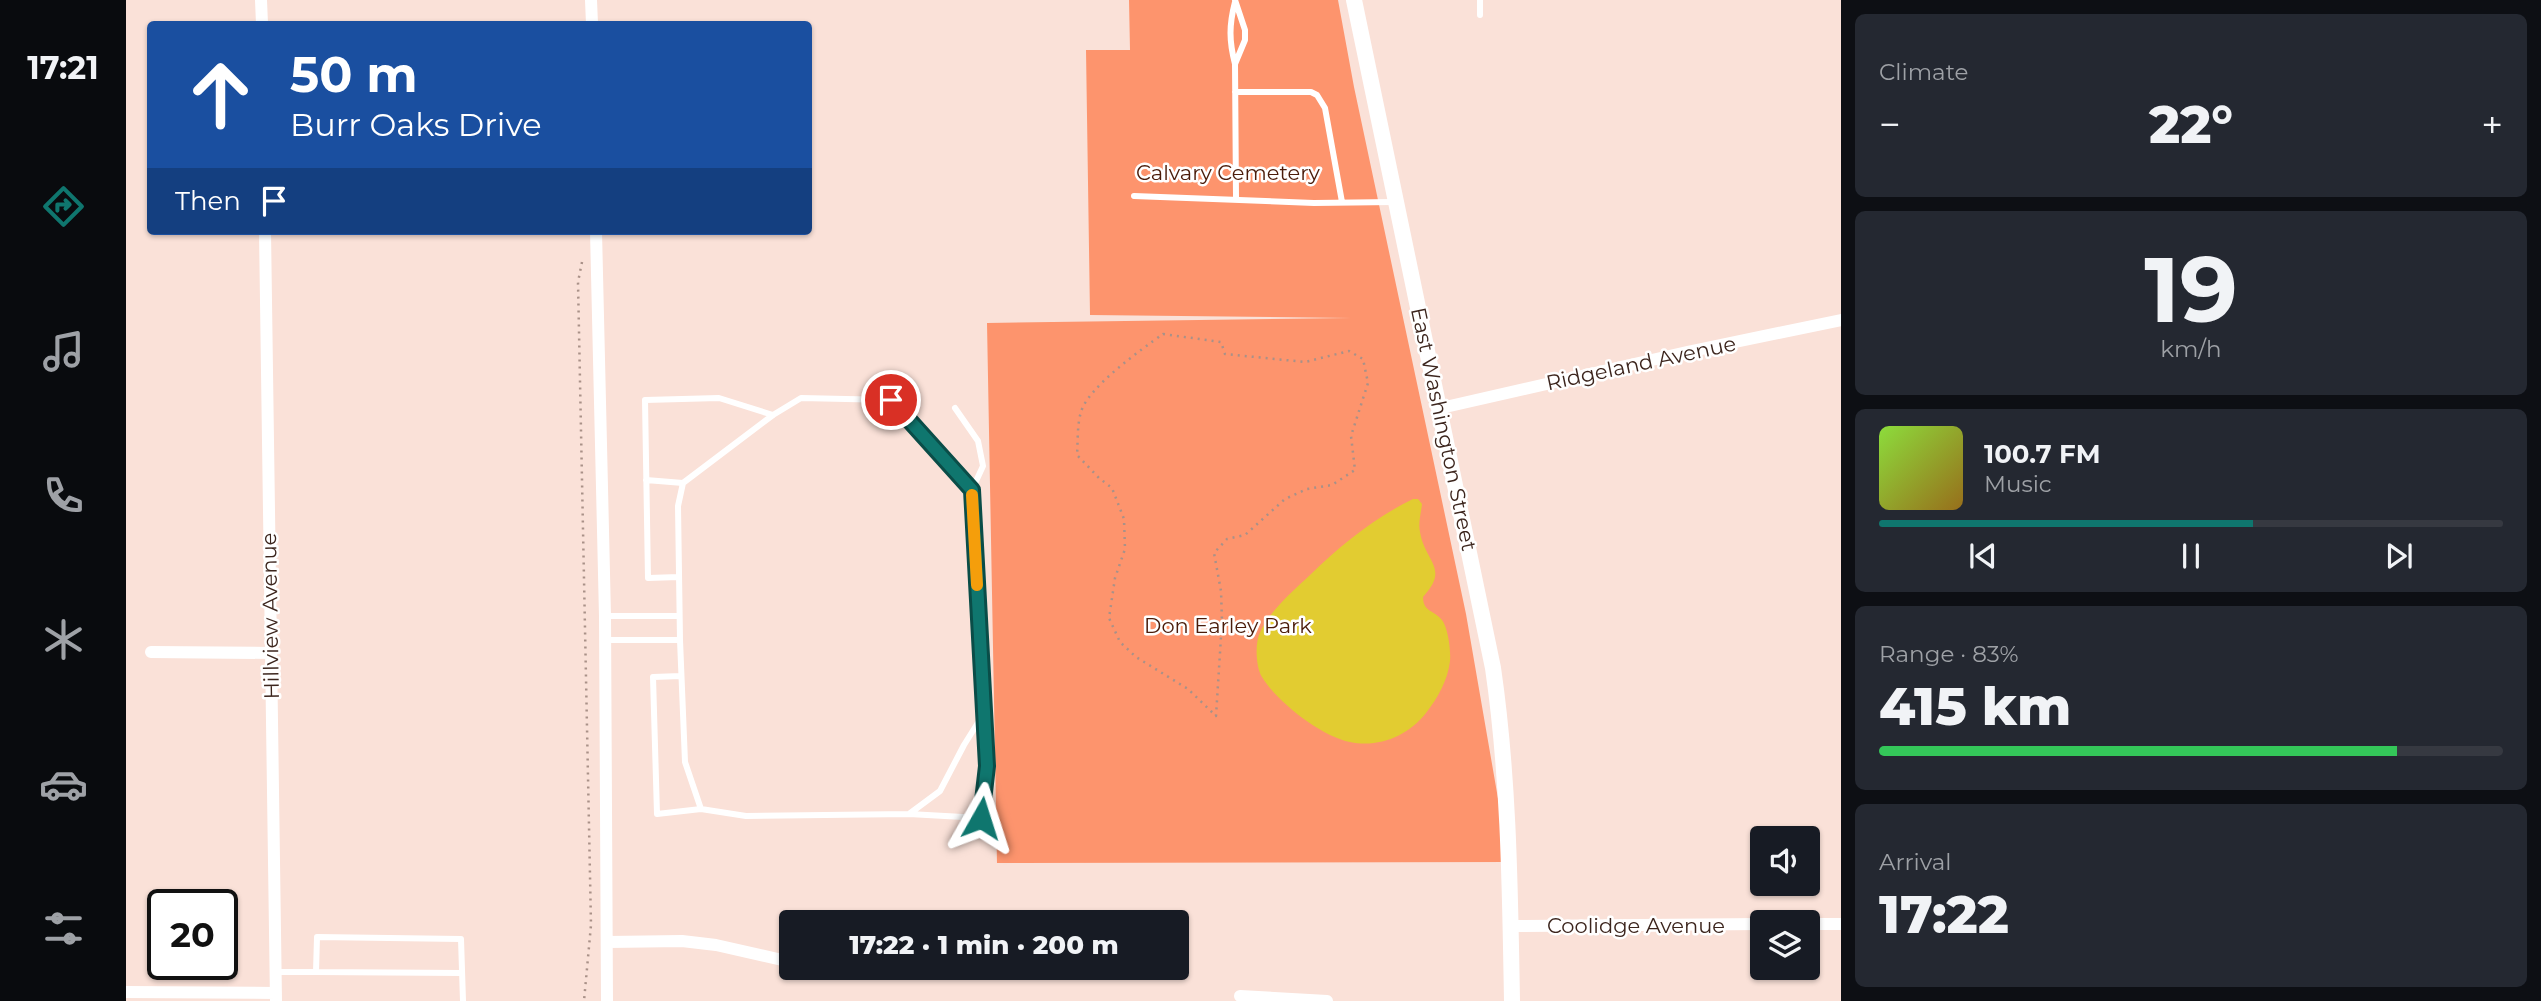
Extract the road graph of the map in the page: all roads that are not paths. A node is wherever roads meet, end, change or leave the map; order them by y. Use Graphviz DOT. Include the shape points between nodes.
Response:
graph roads {
  1 [pos="261,0"];
  2 [pos="591,0"];
  3 [pos="1235,0"];
  4 [pos="1354,0"];
  5 [pos="1480,0"];
  6 [pos="1480,15"];
  7 [pos="262,21"];
  8 [pos="592,21"];
  9 [pos="1235,64"];
  10 [pos="1235,92"];
  11 [pos="1134,196"];
  12 [pos="1236,198"];
  13 [pos="1342,202"];
  14 [pos="1395,202"];
  15 [pos="265,235"];
  16 [pos="596,235"];
  17 [pos="1841,320"];
  18 [pos="955,408"];
  19 [pos="1441,408"];
  20 [pos="773,415"];
  21 [pos="646,480"];
  22 [pos="683,483"];
  23 [pos="972,490"];
  24 [pos="679,577"];
  25 [pos="606,616"];
  26 [pos="680,616"];
  27 [pos="606,640"];
  28 [pos="680,640"];
  29 [pos="151,652"];
  30 [pos="271,653"];
  31 [pos="681,676"];
  32 [pos="984,713"];
  33 [pos="701,809"];
  34 [pos="909,814"];
  35 [pos="1750,924"];
  36 [pos="1820,924"];
  37 [pos="1841,924"];
  38 [pos="1511,926"];
  39 [pos="608,942"];
  40 [pos="779,959"];
  41 [pos="276,972"];
  42 [pos="316,972"];
  43 [pos="462,972"];
  44 [pos="126,992"];
  45 [pos="1240,996"];
  46 [pos="276,997"];
  47 [pos="463,1001"];
  48 [pos="607,1001"];
  49 [pos="1327,1001"];
  50 [pos="1512,1001"];
  1 -- 7 [label="street"];
  2 -- 8 [label="street"];
  3 -- 9 [label="lane" via="1229,37"];
  3 -- 9 [label="lane" via="1245,40"];
  4 -- 14 [label="main road, East Washington Street"];
  5 -- 6 [label="lane"];
  9 -- 10 [label="lane"];
  10 -- 12 [label="lane"];
  10 -- 13 [label="lane" via="1305,91 1317,95 1325,108"];
  11 -- 12 [label="lane"];
  12 -- 13 [label="lane"];
  13 -- 14 [label="lane"];
  14 -- 19 [label="main road, East Washington Street"];
  15 -- 30 [label="street, Hillview Avenue"];
  16 -- 25 [label="street"];
  17 -- 19 [label="street, Ridgeland Avenue"];
  18 -- 23 [label="lane" via="978,441 983,466"];
  19 -- 38 [label="main road, East Washington Street" via="1493,668 1506,777"];
  20 -- 21 [label="lane" via="719,398 645,400"];
  20 -- 22 [label="lane"];
  20 -- 23 [label="lane" via="801,398 891,400"];
  21 -- 22 [label="lane"];
  21 -- 24 [label="lane" via="648,578"];
  22 -- 24 [label="lane" via="678,506"];
  23 -- 32 [label="lane"];
  24 -- 26 [label="lane"];
  25 -- 26 [label="lane"];
  25 -- 27 [label="street"];
  26 -- 28 [label="lane"];
  27 -- 28 [label="lane"];
  27 -- 39 [label="street"];
  28 -- 31 [label="lane"];
  29 -- 30 [label="street"];
  30 -- 41 [label="street, Hillview Avenue"];
  31 -- 33 [label="lane" via="685,762"];
  31 -- 33 [label="lane" via="653,677 657,814"];
  32 -- 34 [label="lane" via="940,791"];
  32 -- 34 [label="lane" via="987,766 981,818"];
  33 -- 34 [label="lane" via="746,816"];
  35 -- 38 [label="street, Coolidge Avenue"];
  36 -- 37 [label="street"];
  38 -- 50 [label="main road, East Washington Street"];
  39 -- 40 [label="street" via="682,941"];
  39 -- 48 [label="street"];
  41 -- 42 [label="lane"];
  41 -- 46 [label="street, Hillview Avenue"];
  42 -- 43 [label="lane"];
  42 -- 43 [label="lane" via="317,937 330,937 461,939"];
  43 -- 47 [label="lane"];
  44 -- 46 [label="street"];
  45 -- 49 [label="street"];
}
